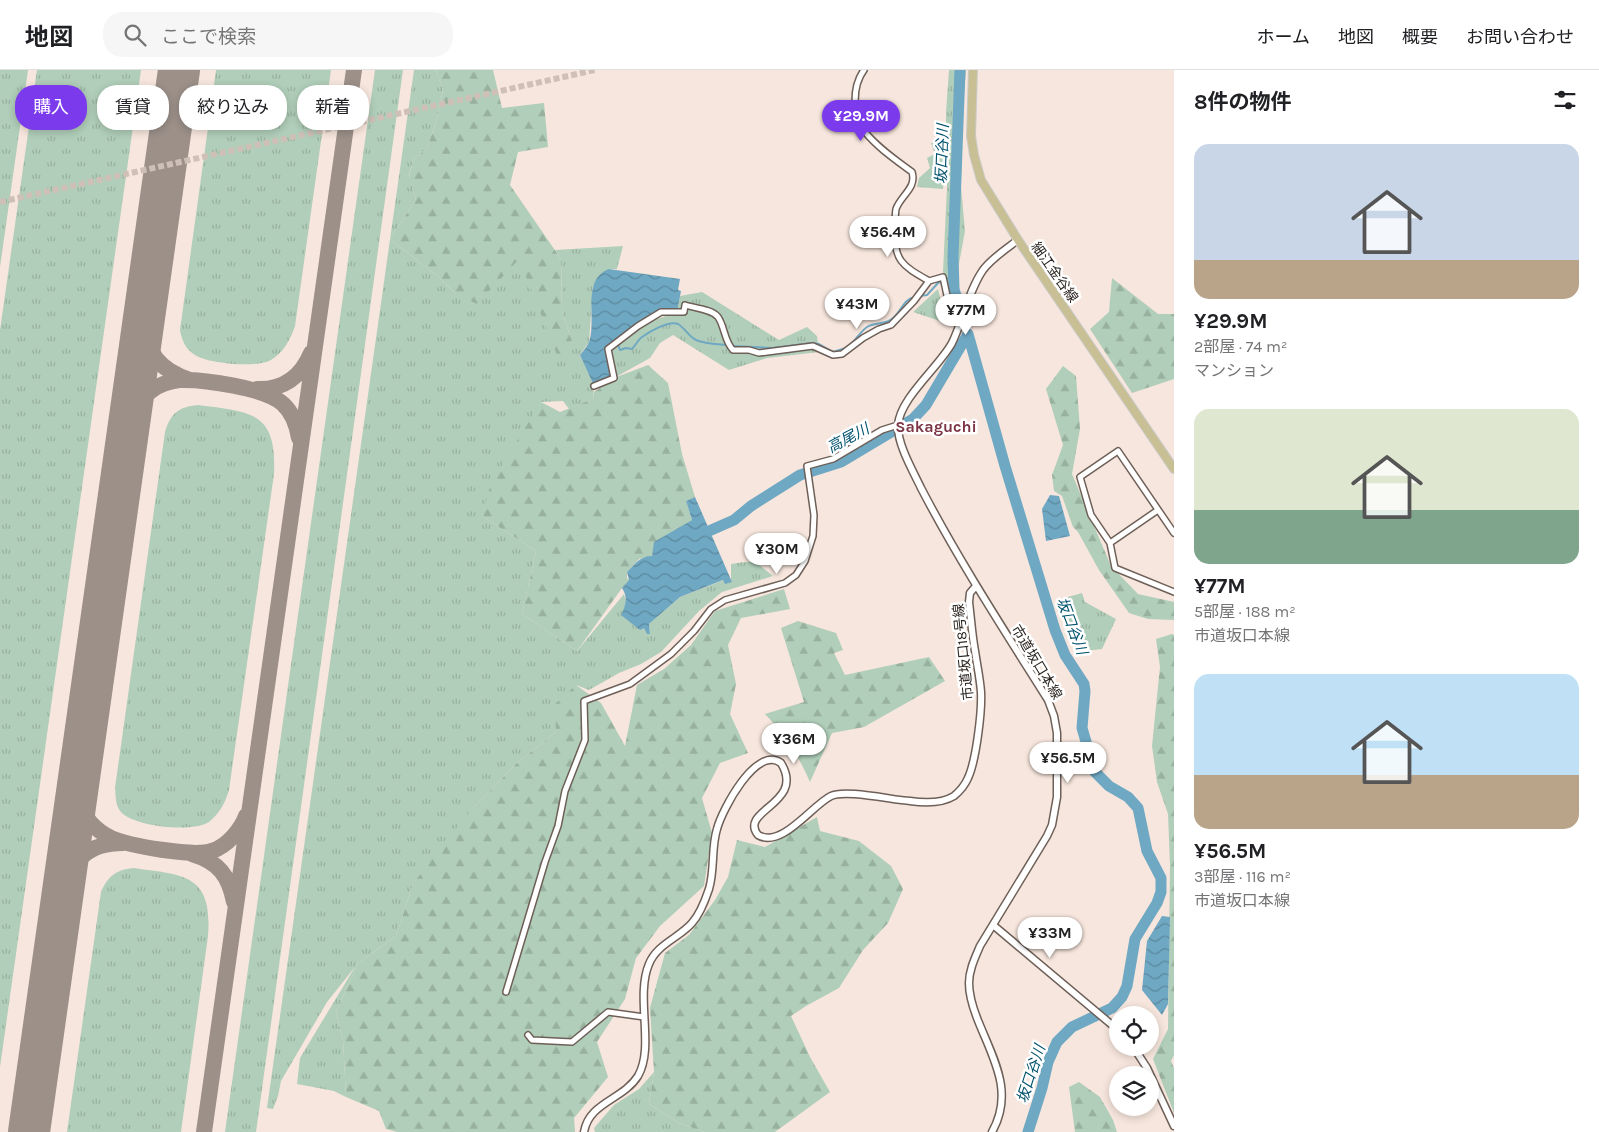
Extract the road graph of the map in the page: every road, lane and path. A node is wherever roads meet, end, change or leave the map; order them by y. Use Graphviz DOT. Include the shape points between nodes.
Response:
graph roads {
  1 [pos="864,70"];
  2 [pos="973,70"];
  3 [pos="1018,240"];
  4 [pos="929,282"];
  5 [pos="966,310"];
  6 [pos="594,386"];
  7 [pos="898,425"];
  8 [pos="1174,469"];
  9 [pos="1158,510"];
  10 [pos="1174,532"];
  11 [pos="1110,543"];
  12 [pos="976,586"];
  13 [pos="1174,592"];
  14 [pos="993,926"];
  15 [pos="506,992"];
  16 [pos="644,1016"];
  17 [pos="1109,1022"];
  18 [pos="528,1035"];
  19 [pos="1139,1056"];
  20 [pos="1174,1126"];
  21 [pos="584,1132"];
  22 [pos="992,1132"];
  1 -- 4 [label="street" via="856,86 854,101 864,131 912,172 914,178 896,209 895,250 904,266"];
  2 -- 3 [label="main road, 細江金谷線" via="971,136 974,156 981,180"];
  3 -- 5 [label="street" via="983,270"];
  3 -- 8 [label="main road, 細江金谷線"];
  4 -- 5 [label="street" via="943,277 949,304"];
  4 -- 6 [label="street" via="891,325 863,338 842,354 833,355 813,346 759,353 733,350 718,317 710,312 685,305 684,312 661,312 608,349 614,378"];
  5 -- 7 [label="street" via="952,343 905,404"];
  7 -- 12 [label="street, 市道坂口本線" via="910,466 940,526"];
  7 -- 15 [label="street" via="882,430 833,459 807,466 814,515 813,536 805,561 796,575 786,583 725,600 711,610 671,654 630,684 584,701 584,740 565,791 558,826"];
  9 -- 10 [label="street"];
  9 -- 11 [label="street"];
  9 -- 11 [label="street" via="1118,451 1080,477 1091,515"];
  11 -- 13 [label="street" via="1115,568"];
  12 -- 14 [label="street, 市道坂口本線" via="1048,700 1057,734 1057,797 1052,825"];
  12 -- 16 [label="street, 市道坂口18号線" via="970,593 969,602 981,702 973,764 963,787 953,797 932,802 833,795 799,823 766,838 755,832 754,822 779,799 786,782 784,767 777,760 759,763 744,778 720,821 709,888 698,915 687,928 661,947 649,964 644,986"];
  14 -- 17 [label="street"];
  14 -- 22 [label="street, 市道坂口本線" via="972,965 969,983 972,1007 1002,1087 1002,1105"];
  16 -- 18 [label="street" via="608,1012 572,1042 532,1040"];
  16 -- 21 [label="street, 市道坂口18号線" via="644,1060 637,1077 592,1113"];
  19 -- 20 [label="street"];
}
